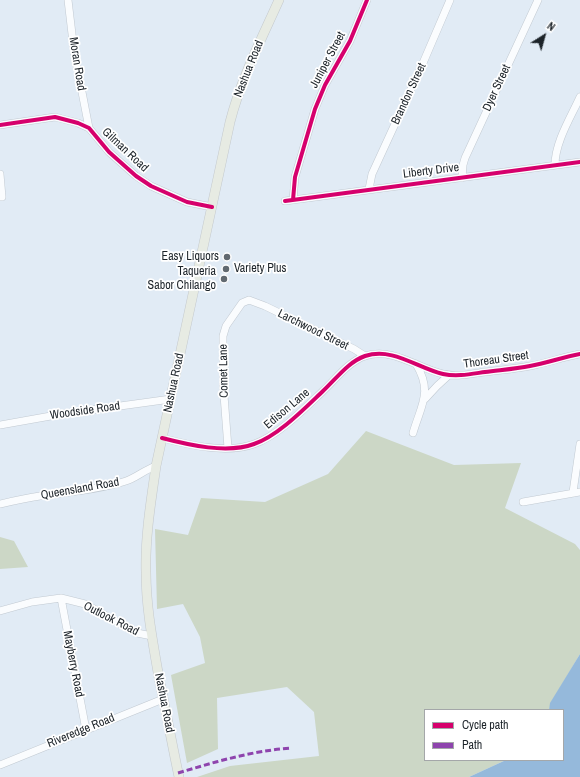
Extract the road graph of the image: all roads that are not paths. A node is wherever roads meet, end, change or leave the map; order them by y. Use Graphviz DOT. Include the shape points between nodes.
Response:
graph roads {
  1 [pos="68,0"];
  2 [pos="279,0"];
  3 [pos="367,0"];
  4 [pos="450,0"];
  5 [pos="538,0"];
  6 [pos="580,97"];
  7 [pos="0,125"];
  8 [pos="89,128"];
  9 [pos="580,162"];
  10 [pos="555,165"];
  11 [pos="0,174"];
  12 [pos="462,178"];
  13 [pos="369,189"];
  14 [pos="0,197"];
  15 [pos="293,200"];
  16 [pos="285,201"];
  17 [pos="212,207"];
  18 [pos="244,301"];
  19 [pos="580,354"];
  20 [pos="365,356"];
  21 [pos="416,364"];
  22 [pos="450,375"];
  23 [pos="171,399"];
  24 [pos="425,399"];
  25 [pos="0,425"];
  26 [pos="413,433"];
  27 [pos="162,438"];
  28 [pos="580,444"];
  29 [pos="228,448"];
  30 [pos="156,466"];
  31 [pos="576,492"];
  32 [pos="523,502"];
  33 [pos="0,504"];
  34 [pos="61,598"];
  35 [pos="0,611"];
  36 [pos="152,636"];
  37 [pos="163,699"];
  38 [pos="86,730"];
  39 [pos="0,764"];
  40 [pos="179,777"];
  1 -- 8 [label="street, Moran Road" via="74,51"];
  2 -- 17 [label="main road, Nashua Road" via="234,106"];
  3 -- 15 [label="street, Juniper Street" via="350,41 315,109 296,177"];
  4 -- 13 [label="street, Brandon Street" via="424,63 372,174"];
  5 -- 12 [label="street, Dyer Street" via="465,158"];
  6 -- 10 [label="street" via="558,145"];
  7 -- 8 [label="street, Gilman Road" via="55,117 68,119"];
  8 -- 17 [label="street, Gilman Road" via="109,152 141,180 186,202"];
  9 -- 10 [label="street, Liberty Drive"];
  10 -- 12 [label="street, Liberty Drive"];
  11 -- 14 [label="street"];
  12 -- 13 [label="street, Liberty Drive"];
  13 -- 15 [label="street, Liberty Drive"];
  15 -- 16 [label="street, Liberty Drive"];
  17 -- 23 [label="main road, Nashua Road"];
  18 -- 20 [label="street, Larchwood Street" via="249,300 265,306"];
  18 -- 29 [label="street, Comet Lane" via="226,326 224,334 223,382"];
  19 -- 22 [label="street, Thoreau Street" via="530,366"];
  20 -- 21 [label="street" via="389,354"];
  20 -- 29 [label="street, Edison Lane" via="346,368 314,400 273,434 253,445"];
  21 -- 22 [label="street, Thoreau Street"];
  21 -- 24 [label="street" via="423,378"];
  22 -- 24 [label="street"];
  23 -- 25 [label="street, Woodside Road"];
  23 -- 27 [label="main road, Nashua Road"];
  24 -- 26 [label="street"];
  27 -- 29 [label="street, Edison Lane" via="197,446"];
  27 -- 30 [label="main road, Nashua Road"];
  28 -- 31 [label="street"];
  30 -- 33 [label="street, Queensland Road" via="122,482"];
  30 -- 36 [label="main road, Nashua Road" via="146,558"];
  31 -- 32 [label="street"];
  34 -- 35 [label="street, Outlook Road" via="32,602"];
  34 -- 36 [label="street, Outlook Road" via="85,604 137,633"];
  34 -- 38 [label="street, Mayberry Road"];
  36 -- 37 [label="main road, Nashua Road"];
  37 -- 38 [label="street, Riveredge Road"];
  37 -- 40 [label="main road, Nashua Road"];
  38 -- 39 [label="street, Riveredge Road"];
}
